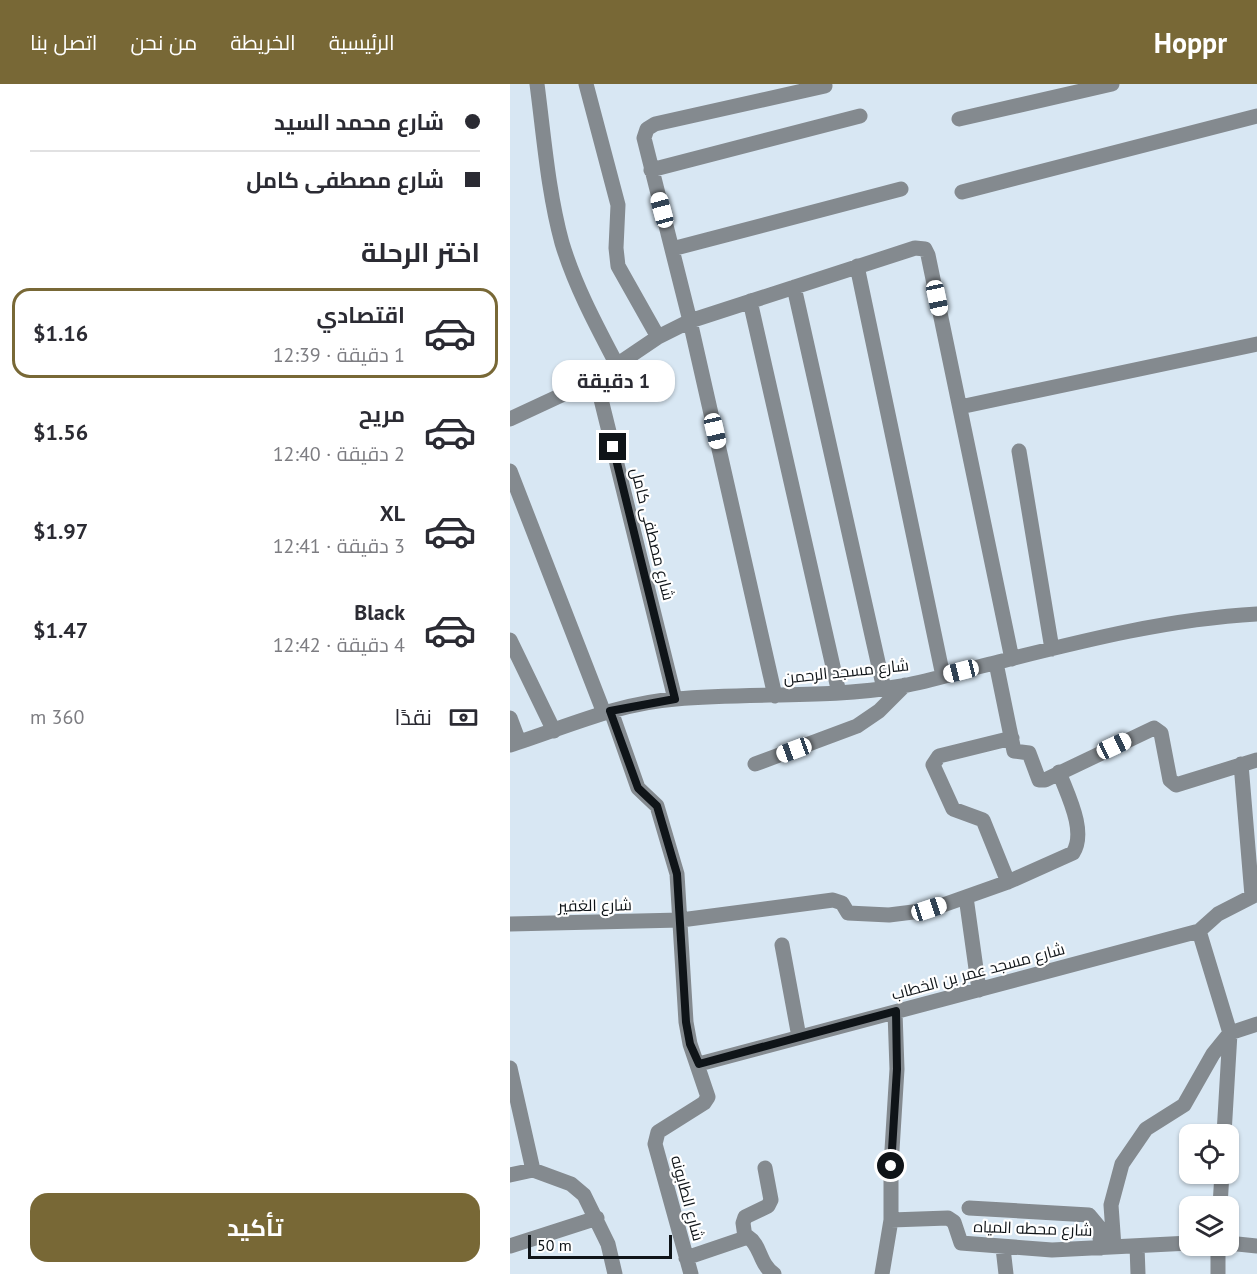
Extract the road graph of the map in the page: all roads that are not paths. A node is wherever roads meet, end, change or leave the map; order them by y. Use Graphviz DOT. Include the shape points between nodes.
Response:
graph roads {
  1 [pos="537,84"];
  2 [pos="586,84"];
  3 [pos="1112,84"];
  4 [pos="825,86"];
  5 [pos="1090,86"];
  6 [pos="860,116"];
  7 [pos="1257,116"];
  8 [pos="959,118"];
  9 [pos="651,170"];
  10 [pos="901,189"];
  11 [pos="962,192"];
  12 [pos="672,249"];
  13 [pos="857,266"];
  14 [pos="794,287"];
  15 [pos="750,301"];
  16 [pos="690,321"];
  17 [pos="658,337"];
  18 [pos="1257,344"];
  19 [pos="617,364"];
  20 [pos="596,379"];
  21 [pos="960,407"];
  22 [pos="510,419"];
  23 [pos="1018,451"];
  24 [pos="510,471"];
  25 [pos="1257,614"];
  26 [pos="510,640"];
  27 [pos="1052,649"];
  28 [pos="1012,659"];
  29 [pos="996,663"];
  30 [pos="943,676"];
  31 [pos="905,685"];
  32 [pos="884,689"];
  33 [pos="839,693"];
  34 [pos="775,696"];
  35 [pos="675,699"];
  36 [pos="607,712"];
  37 [pos="510,718"];
  38 [pos="554,731"];
  39 [pos="1012,738"];
  40 [pos="514,744"];
  41 [pos="1257,760"];
  42 [pos="755,764"];
  43 [pos="1242,764"];
  44 [pos="1059,772"];
  45 [pos="1008,882"];
  46 [pos="1254,895"];
  47 [pos="966,897"];
  48 [pos="681,920"];
  49 [pos="510,924"];
  50 [pos="1199,932"];
  51 [pos="782,945"];
  52 [pos="979,990"];
  53 [pos="896,1011"];
  54 [pos="1257,1024"];
  55 [pos="1230,1033"];
  56 [pos="799,1037"];
  57 [pos="699,1064"];
  58 [pos="510,1068"];
  59 [pos="1225,1124"];
  60 [pos="765,1168"];
  61 [pos="533,1170"];
  62 [pos="510,1175"];
  63 [pos="969,1208"];
  64 [pos="597,1218"];
  65 [pos="891,1221"];
  66 [pos="745,1236"];
  67 [pos="1179,1244"];
  68 [pos="1239,1244"];
  69 [pos="510,1246"];
  70 [pos="1137,1246"];
  71 [pos="1257,1246"];
  72 [pos="1108,1247"];
  73 [pos="1003,1248"];
  74 [pos="1218,1256"];
  75 [pos="686,1258"];
  76 [pos="615,1274"];
  77 [pos="691,1274"];
  78 [pos="774,1274"];
  79 [pos="882,1274"];
  80 [pos="1006,1274"];
  81 [pos="1138,1274"];
  82 [pos="1218,1274"];
  1 -- 19 [label="street" via="562,243 585,306"];
  2 -- 17 [label="street" via="618,206 618,266"];
  3 -- 5 [label="street"];
  4 -- 9 [label="street" via="650,126 644,138"];
  5 -- 8 [label="street"];
  6 -- 9 [label="street"];
  7 -- 11 [label="street"];
  9 -- 12 [label="street"];
  10 -- 12 [label="street"];
  12 -- 16 [label="street"];
  13 -- 14 [label="street"];
  13 -- 21 [label="street" via="915,248 927,252"];
  13 -- 30 [label="street"];
  14 -- 15 [label="street"];
  14 -- 32 [label="street"];
  15 -- 16 [label="street"];
  15 -- 33 [label="street"];
  16 -- 17 [label="street"];
  16 -- 34 [label="street"];
  17 -- 19 [label="street"];
  18 -- 21 [label="street"];
  19 -- 20 [label="street"];
  20 -- 22 [label="street"];
  20 -- 35 [label="street, شارع مصطفى كامل"];
  21 -- 28 [label="street"];
  23 -- 27 [label="street"];
  24 -- 36 [label="street"];
  25 -- 27 [label="street, شارع مسجد الرحمن" via="1134,629"];
  26 -- 38 [label="street"];
  27 -- 28 [label="street, شارع مسجد الرحمن"];
  28 -- 29 [label="street, شارع مسجد الرحمن"];
  29 -- 30 [label="street, شارع مسجد الرحمن"];
  29 -- 39 [label="street"];
  30 -- 31 [label="street, شارع مسجد الرحمن"];
  31 -- 32 [label="street, شارع مسجد الرحمن"];
  31 -- 42 [label="street" via="857,726"];
  32 -- 33 [label="street, شارع مسجد الرحمن"];
  33 -- 34 [label="street, شارع مسجد الرحمن"];
  34 -- 35 [label="street, شارع مسجد الرحمن"];
  35 -- 36 [label="street, شارع مسجد الرحمن"];
  36 -- 38 [label="street, شارع مسجد الرحمن"];
  36 -- 48 [label="street" via="638,788 657,806 677,874"];
  37 -- 40 [label="street"];
  38 -- 40 [label="street, شارع مسجد الرحمن"];
  39 -- 44 [label="street" via="1014,751 1029,753 1037,779"];
  39 -- 45 [label="street" via="939,756 932,768 953,809 983,820"];
  41 -- 43 [label="street"];
  43 -- 44 [label="street" via="1173,784 1161,733 1154,728"];
  43 -- 46 [label="street"];
  44 -- 45 [label="street, شارع الغفير" via="1076,820 1076,849 1068,857"];
  45 -- 47 [label="street, شارع الغفير"];
  46 -- 50 [label="street, شارع مسجد عمر بن الخطاب" via="1218,914"];
  47 -- 48 [label="street, شارع الغفير" via="929,909 889,915 848,913 840,901 833,900"];
  47 -- 52 [label="street"];
  48 -- 49 [label="street, شارع الغفير"];
  48 -- 57 [label="street" via="686,1022"];
  50 -- 52 [label="street, شارع مسجد عمر بن الخطاب"];
  50 -- 55 [label="street"];
  51 -- 56 [label="street"];
  52 -- 53 [label="street, شارع مسجد عمر بن الخطاب"];
  53 -- 56 [label="street, شارع مسجد عمر بن الخطاب"];
  53 -- 65 [label="street"];
  54 -- 55 [label="street"];
  55 -- 59 [label="street"];
  55 -- 72 [label="street" via="1213,1054 1184,1105 1146,1129 1122,1164 1111,1205"];
  56 -- 57 [label="street, شارع مسجد عمر بن الخطاب"];
  57 -- 75 [label="street, شارع الطابونه" via="708,1094 706,1102 658,1132 654,1144"];
  58 -- 61 [label="street"];
  60 -- 66 [label="street" via="771,1200 768,1206 745,1217"];
  61 -- 62 [label="street"];
  61 -- 64 [label="street" via="571,1184 584,1195"];
  63 -- 72 [label="street" via="1089,1215 1100,1227"];
  64 -- 69 [label="street"];
  64 -- 76 [label="street"];
  65 -- 73 [label="street, شارع محطه المياه" via="948,1218 954,1222 961,1243"];
  65 -- 79 [label="street"];
  66 -- 75 [label="street"];
  66 -- 78 [label="street" via="752,1238 764,1267"];
  67 -- 70 [label="street, شارع محطه المياه"];
  68 -- 71 [label="street"];
  70 -- 72 [label="street, شارع محطه المياه"];
  70 -- 81 [label="street"];
  72 -- 73 [label="street, شارع محطه المياه"];
  73 -- 80 [label="street"];
  74 -- 82 [label="street"];
  75 -- 77 [label="street, شارع الطابونه"];
}
